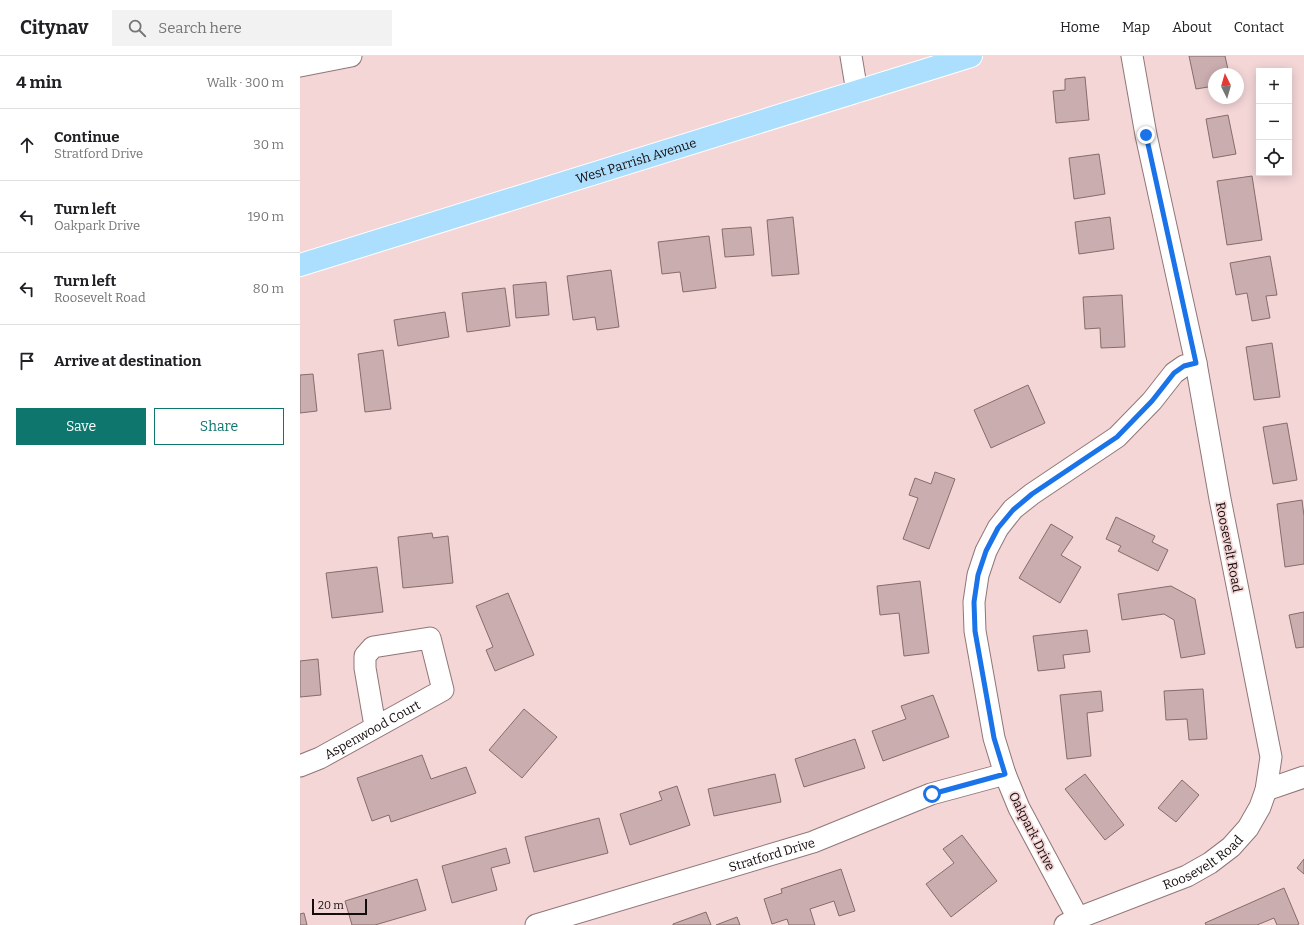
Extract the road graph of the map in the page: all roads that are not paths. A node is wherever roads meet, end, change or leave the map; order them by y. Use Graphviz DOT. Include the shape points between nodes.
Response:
graph roads {
  1 [pos="351,56"];
  2 [pos="851,56"];
  3 [pos="972,56"];
  4 [pos="1132,56"];
  5 [pos="300,66"];
  6 [pos="857,92"];
  7 [pos="300,265"];
  8 [pos="1196,363"];
  9 [pos="375,726"];
  10 [pos="300,766"];
  11 [pos="1005,774"];
  12 [pos="1304,777"];
  13 [pos="1266,790"];
  14 [pos="1071,922"];
  15 [pos="536,925"];
  1 -- 5 [label="street"];
  2 -- 6 [label="street"];
  3 -- 6 [label="main road, West Parrish Avenue"];
  4 -- 8 [label="street, Roosevelt Road" via="1146,135"];
  6 -- 7 [label="main road, West Parrish Avenue"];
  8 -- 11 [label="street, Oakpark Drive" via="1184,366 1174,373 1152,401 1117,437 1032,494 1013,510 998,528 986,551 978,575 974,602 975,631 994,738"];
  8 -- 13 [label="street, Roosevelt Road" via="1271,758"];
  9 -- 9 [label="street, Aspenwood Court" via="443,690 430,638 373,647 365,656"];
  9 -- 10 [label="street, Aspenwood Court" via="320,758"];
  11 -- 14 [label="street, Oakpark Drive"];
  11 -- 15 [label="street, Stratford Drive" via="932,794 813,842"];
  12 -- 13 [label="street"];
  13 -- 14 [label="street, Roosevelt Road" via="1248,828 1231,847 1210,863 1186,876"];
}
